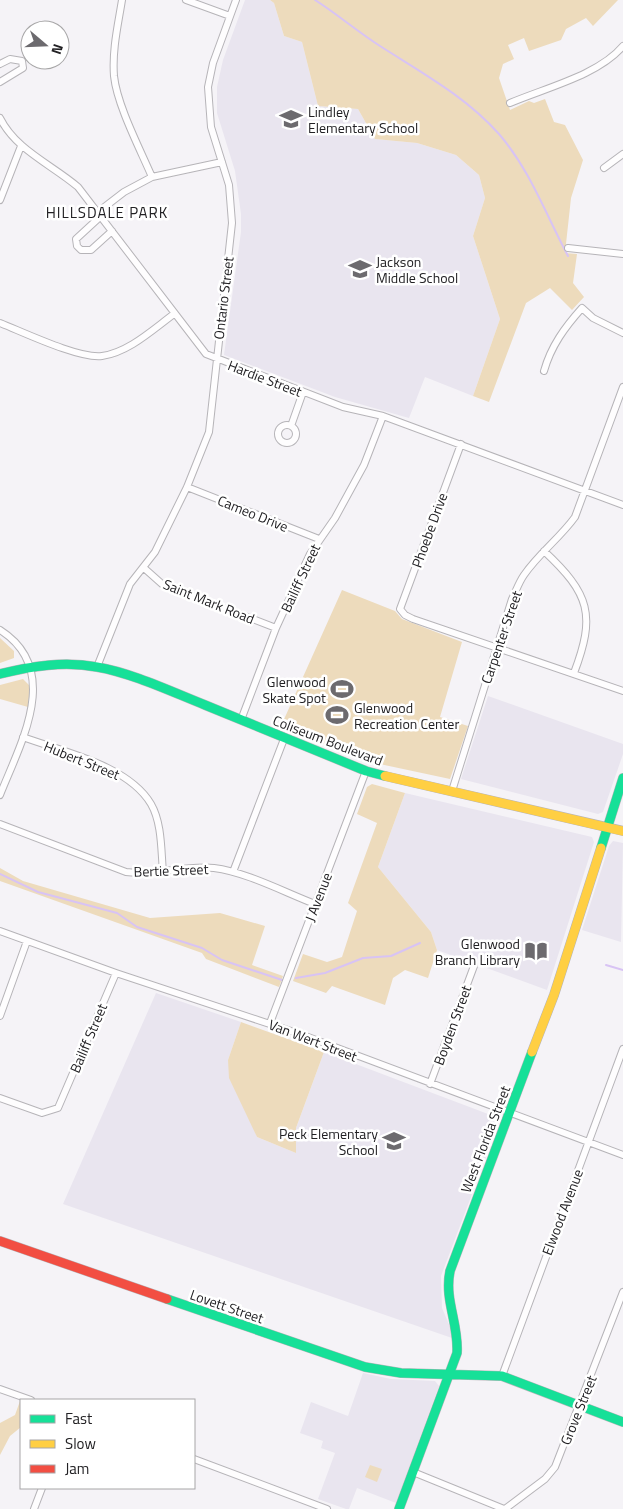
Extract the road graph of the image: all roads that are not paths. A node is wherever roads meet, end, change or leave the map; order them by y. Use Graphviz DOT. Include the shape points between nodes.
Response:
graph roads {
  1 [pos="122,0"];
  2 [pos="186,0"];
  3 [pos="236,0"];
  4 [pos="230,16"];
  5 [pos="623,46"];
  6 [pos="0,64"];
  7 [pos="0,82"];
  8 [pos="510,103"];
  9 [pos="0,118"];
  10 [pos="21,146"];
  11 [pos="623,154"];
  12 [pos="222,162"];
  13 [pos="604,168"];
  14 [pos="152,177"];
  15 [pos="0,200"];
  16 [pos="100,214"];
  17 [pos="112,231"];
  18 [pos="568,248"];
  19 [pos="623,254"];
  20 [pos="174,314"];
  21 [pos="0,324"];
  22 [pos="623,333"];
  23 [pos="216,360"];
  24 [pos="544,371"];
  25 [pos="623,387"];
  26 [pos="304,392"];
  27 [pos="383,416"];
  28 [pos="291,426"];
  29 [pos="461,444"];
  30 [pos="187,487"];
  31 [pos="585,490"];
  32 [pos="623,505"];
  33 [pos="319,539"];
  34 [pos="544,551"];
  35 [pos="144,568"];
  36 [pos="276,628"];
  37 [pos="0,630"];
  38 [pos="497,647"];
  39 [pos="29,667"];
  40 [pos="97,667"];
  41 [pos="574,673"];
  42 [pos="0,674"];
  43 [pos="623,692"];
  44 [pos="240,720"];
  45 [pos="23,737"];
  46 [pos="284,739"];
  47 [pos="366,771"];
  48 [pos="623,778"];
  49 [pos="452,791"];
  50 [pos="0,796"];
  51 [pos="0,824"];
  52 [pos="607,828"];
  53 [pos="623,831"];
  54 [pos="163,872"];
  55 [pos="233,872"];
  56 [pos="315,904"];
  57 [pos="0,931"];
  58 [pos="27,941"];
  59 [pos="474,966"];
  60 [pos="116,973"];
  61 [pos="0,1016"];
  62 [pos="270,1023"];
  63 [pos="623,1049"];
  64 [pos="430,1084"];
  65 [pos="0,1098"];
  66 [pos="509,1114"];
  67 [pos="588,1142"];
  68 [pos="623,1156"];
  69 [pos="0,1241"];
  70 [pos="623,1292"];
  71 [pos="450,1374"];
  72 [pos="502,1376"];
  73 [pos="0,1389"];
  74 [pos="28,1399"];
  75 [pos="580,1405"];
  76 [pos="623,1422"];
  77 [pos="195,1459"];
  78 [pos="413,1472"];
  79 [pos="42,1489"];
  80 [pos="34,1509"];
  81 [pos="327,1509"];
  82 [pos="399,1509"];
  83 [pos="504,1509"];
  1 -- 14 [label="street" via="114,46 114,78"];
  2 -- 4 [label="street"];
  3 -- 4 [label="street, Ontario Street"];
  4 -- 12 [label="street, Ontario Street" via="212,63 208,86 211,128"];
  5 -- 8 [label="street" via="596,68"];
  6 -- 7 [label="street" via="15,59 22,61 23,68"];
  9 -- 10 [label="street, Hardie Street"];
  10 -- 15 [label="street"];
  10 -- 16 [label="street, Hardie Street" via="61,172"];
  11 -- 13 [label="street"];
  12 -- 14 [label="street"];
  12 -- 23 [label="street, Ontario Street" via="230,190 232,223"];
  14 -- 16 [label="street" via="124,192"];
  16 -- 17 [label="street, Hardie Street"];
  16 -- 17 [label="street" via="76,239 77,246 81,250 91,250"];
  17 -- 20 [label="street, Hardie Street"];
  18 -- 19 [label="street"];
  20 -- 21 [label="street" via="134,343 101,356 84,355"];
  20 -- 23 [label="street, Hardie Street" via="206,354"];
  22 -- 24 [label="street" via="593,318 582,308 556,340"];
  23 -- 26 [label="street, Hardie Street"];
  23 -- 30 [label="street, Ontario Street" via="209,432"];
  25 -- 31 [label="street, Carpenter Street"];
  26 -- 27 [label="street, Hardie Street" via="343,407"];
  26 -- 28 [label="street"];
  27 -- 29 [label="street, Hardie Street"];
  27 -- 33 [label="street, Bailiff Street" via="364,465 335,518"];
  29 -- 31 [label="street, Hardie Street"];
  29 -- 38 [label="street, Phoebe Drive" via="400,609 405,616"];
  30 -- 33 [label="street, Cameo Drive"];
  30 -- 35 [label="street, Ontario Street"];
  31 -- 32 [label="street, Hardie Street"];
  31 -- 34 [label="street, Carpenter Street" via="575,517 564,534"];
  33 -- 36 [label="street, Bailiff Street"];
  34 -- 38 [label="street, Carpenter Street" via="524,575 512,599"];
  34 -- 41 [label="street" via="565,571 579,592 586,613 585,643"];
  35 -- 36 [label="street, Saint Mark Road" via="162,584"];
  35 -- 40 [label="street, Ontario Street" via="130,584"];
  36 -- 44 [label="street, Bailiff Street"];
  37 -- 39 [label="street" via="17,644"];
  38 -- 41 [label="street"];
  38 -- 49 [label="street, Carpenter Street"];
  39 -- 40 [label="main road, Coliseum Boulevard" via="60,664"];
  39 -- 42 [label="main road, Coliseum Boulevard"];
  39 -- 45 [label="street" via="34,701"];
  40 -- 44 [label="main road, Coliseum Boulevard" via="180,695"];
  41 -- 43 [label="street"];
  44 -- 46 [label="main road, Coliseum Boulevard"];
  45 -- 50 [label="street"];
  45 -- 54 [label="street, Hubert Street" via="108,768 126,778 150,803 156,818"];
  46 -- 47 [label="main road, Coliseum Boulevard"];
  46 -- 55 [label="street"];
  47 -- 49 [label="main road, Coliseum Boulevard"];
  47 -- 56 [label="street, J Avenue"];
  48 -- 52 [label="main road, West Florida Street"];
  49 -- 52 [label="main road, Coliseum Boulevard"];
  51 -- 54 [label="street, Bertie Street" via="126,872"];
  52 -- 53 [label="main road, Coliseum Boulevard"];
  52 -- 66 [label="main road, West Florida Street" via="554,995"];
  54 -- 55 [label="street, Bertie Street" via="213,868"];
  55 -- 56 [label="street, Bertie Street"];
  56 -- 62 [label="street, J Avenue"];
  57 -- 58 [label="street, Van Wert Street"];
  58 -- 60 [label="street, Van Wert Street"];
  58 -- 61 [label="street"];
  59 -- 64 [label="street, Boyden Street"];
  60 -- 62 [label="street, Van Wert Street"];
  60 -- 65 [label="street, Bailiff Street" via="61,1104 42,1113"];
  62 -- 64 [label="street, Van Wert Street"];
  63 -- 67 [label="street, Elwood Avenue"];
  64 -- 66 [label="street, Van Wert Street"];
  66 -- 67 [label="street, Van Wert Street"];
  66 -- 71 [label="main road, West Florida Street" via="446,1284 448,1304 459,1334"];
  67 -- 68 [label="street, Van Wert Street"];
  67 -- 72 [label="street, Elwood Avenue"];
  69 -- 71 [label="main road, Lovett Street" via="365,1367 396,1373"];
  70 -- 75 [label="street, Grove Street"];
  71 -- 72 [label="main road, Lovett Street"];
  71 -- 78 [label="main road, West Florida Street"];
  72 -- 75 [label="main road, Lovett Street"];
  73 -- 74 [label="street"];
  75 -- 76 [label="main road, Lovett Street"];
  75 -- 83 [label="street, Grove Street" via="555,1467"];
  77 -- 81 [label="street"];
  78 -- 82 [label="main road, West Florida Street"];
  78 -- 83 [label="street"];
  79 -- 80 [label="street"];
}
